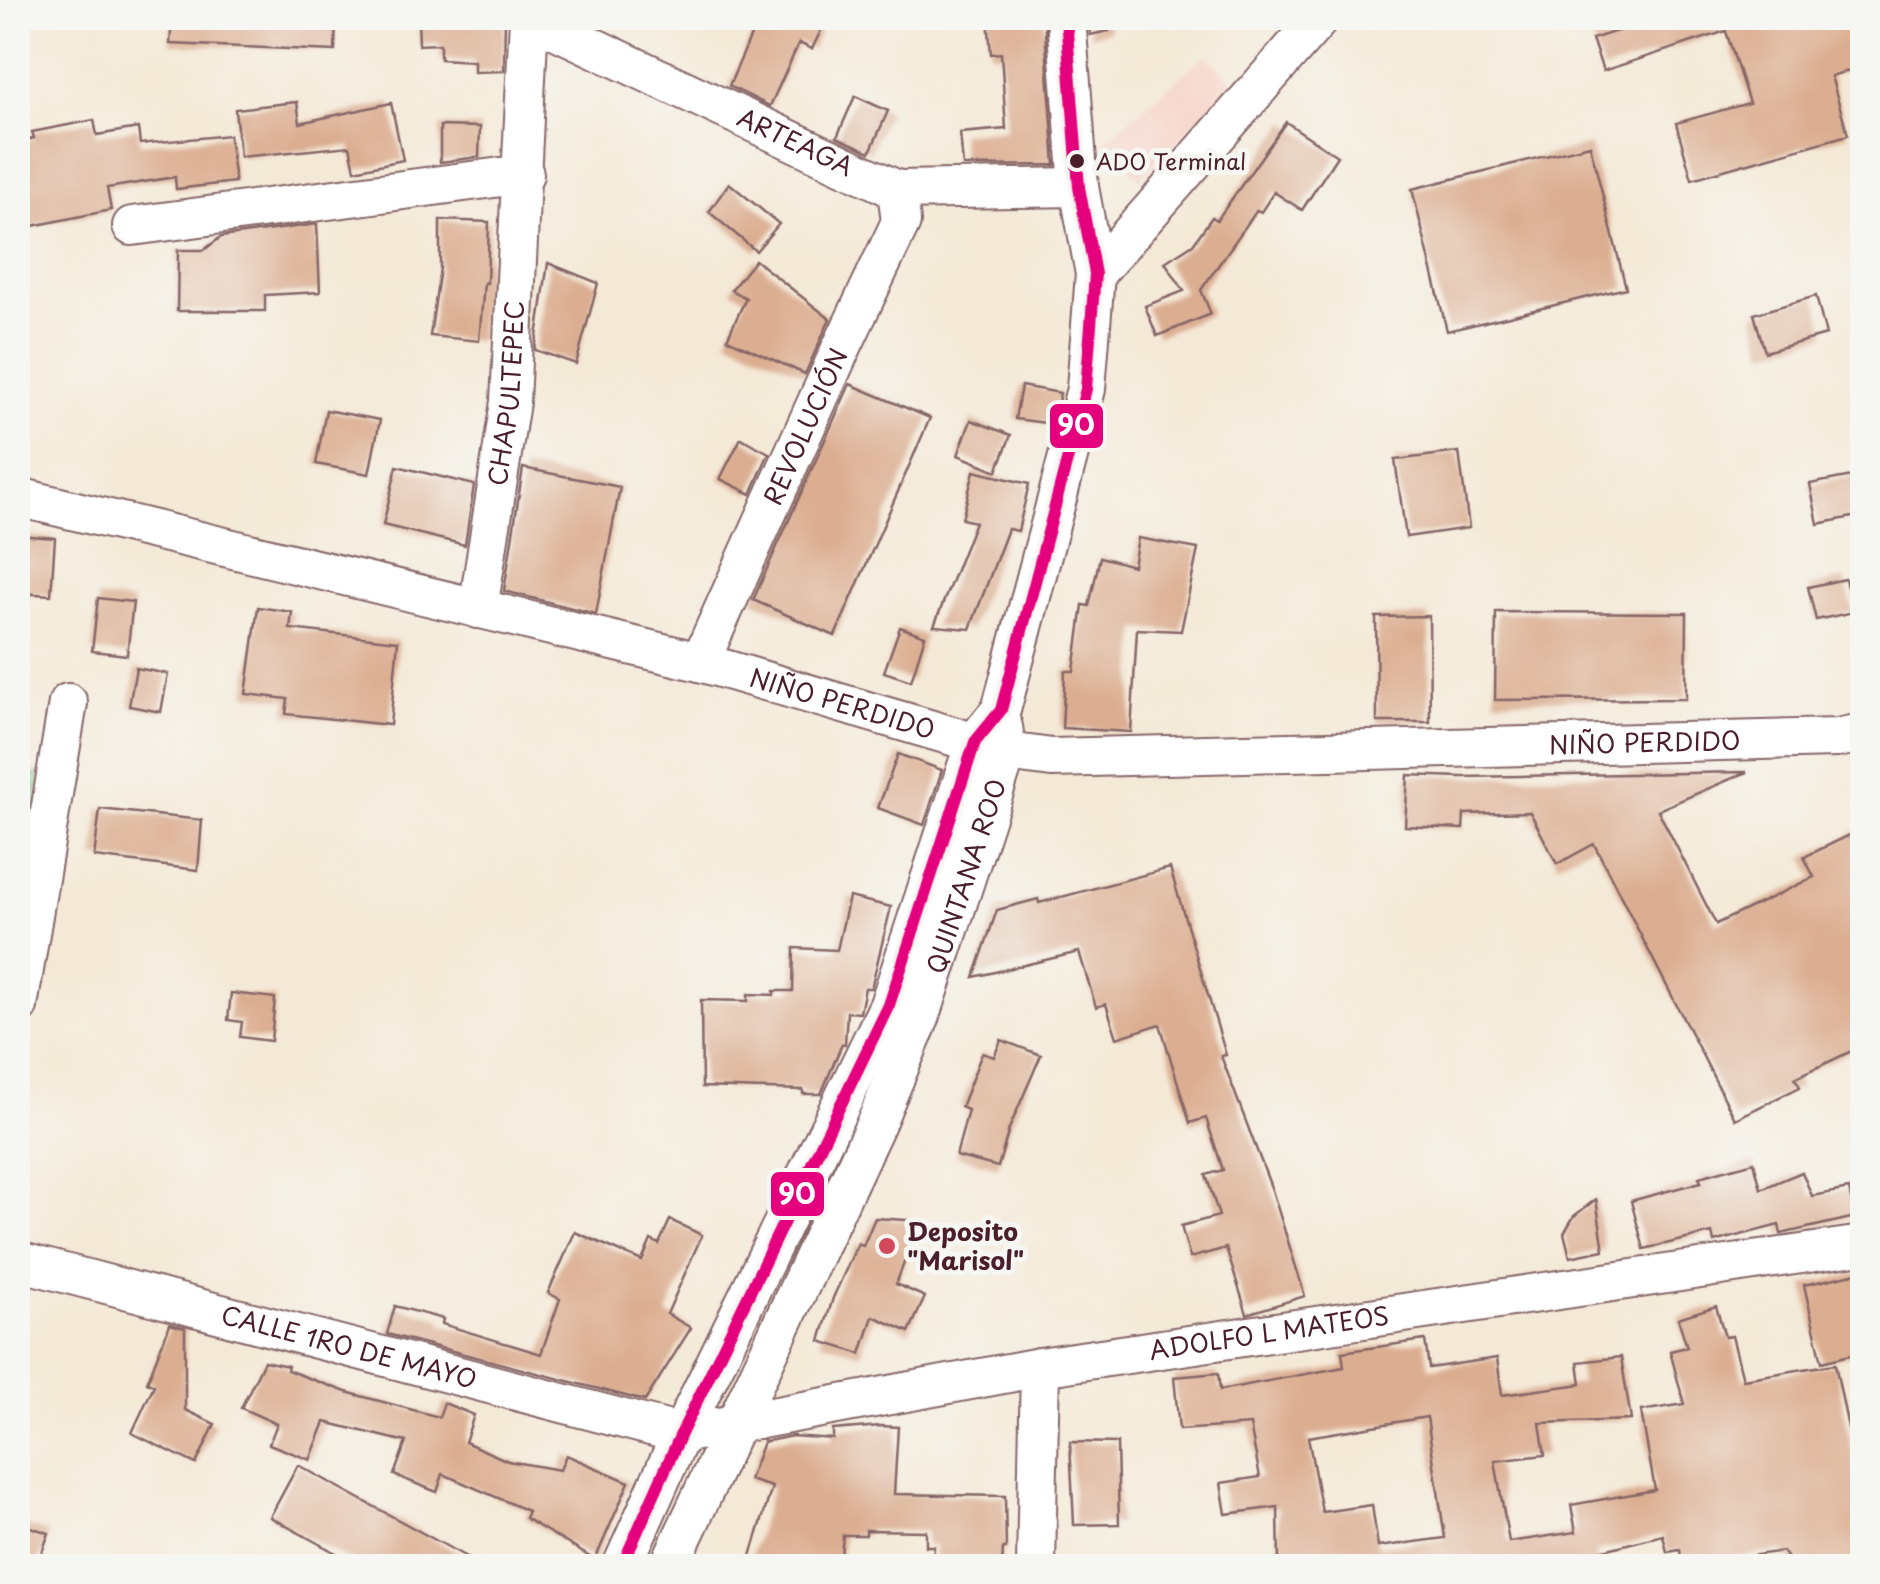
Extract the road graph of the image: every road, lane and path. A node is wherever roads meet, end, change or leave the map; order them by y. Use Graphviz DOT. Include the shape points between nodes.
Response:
graph roads {
  1 [pos="530,18"];
  2 [pos="1066,18"];
  3 [pos="1320,18"];
  4 [pos="524,174"];
  5 [pos="1079,187"];
  6 [pos="896,190"];
  7 [pos="132,226"];
  8 [pos="1095,274"];
  9 [pos="18,498"];
  10 [pos="478,609"];
  11 [pos="700,662"];
  12 [pos="68,704"];
  13 [pos="1862,733"];
  14 [pos="991,747"];
  15 [pos="940,904"];
  16 [pos="18,1006"];
  17 [pos="1862,1245"];
  18 [pos="18,1260"];
  19 [pos="1040,1368"];
  20 [pos="734,1426"];
  21 [pos="681,1434"];
  22 [pos="622,1566"];
  23 [pos="669,1566"];
  24 [pos="1036,1566"];
  1 -- 4 [label="street, CHAPULTEPEC"];
  1 -- 6 [label="street, ARTEAGA"];
  2 -- 5 [label="street"];
  3 -- 8 [label="street"];
  4 -- 7 [label="street"];
  4 -- 10 [label="street, CHAPULTEPEC" via="510,402"];
  5 -- 6 [label="street, ARTEAGA"];
  5 -- 8 [label="street"];
  6 -- 11 [label="street, REVOLUCIÓN" via="901,222"];
  8 -- 14 [label="street, QUINTANA ROO" via="1086,389"];
  9 -- 10 [label="street, NIÑO PERDIDO"];
  10 -- 11 [label="street, NIÑO PERDIDO"];
  11 -- 14 [label="street, NIÑO PERDIDO"];
  12 -- 16 [label="street"];
  13 -- 14 [label="street, NIÑO PERDIDO" via="1052,758"];
  14 -- 15 [label="street, QUINTANA ROO"];
  15 -- 20 [label="street, QUINTANA ROO" via="920,1018"];
  15 -- 21 [label="street, QUINTANA ROO"];
  17 -- 19 [label="street, ADOLFO L MATEOS"];
  18 -- 21 [label="street, CALLE 1RO DE MAYO"];
  19 -- 20 [label="street, ADOLFO L MATEOS"];
  19 -- 24 [label="street"];
  20 -- 21 [label="street, ADOLFO L MATEOS"];
  20 -- 23 [label="street, QUINTANA ROO"];
  21 -- 22 [label="street, QUINTANA ROO"];
}
